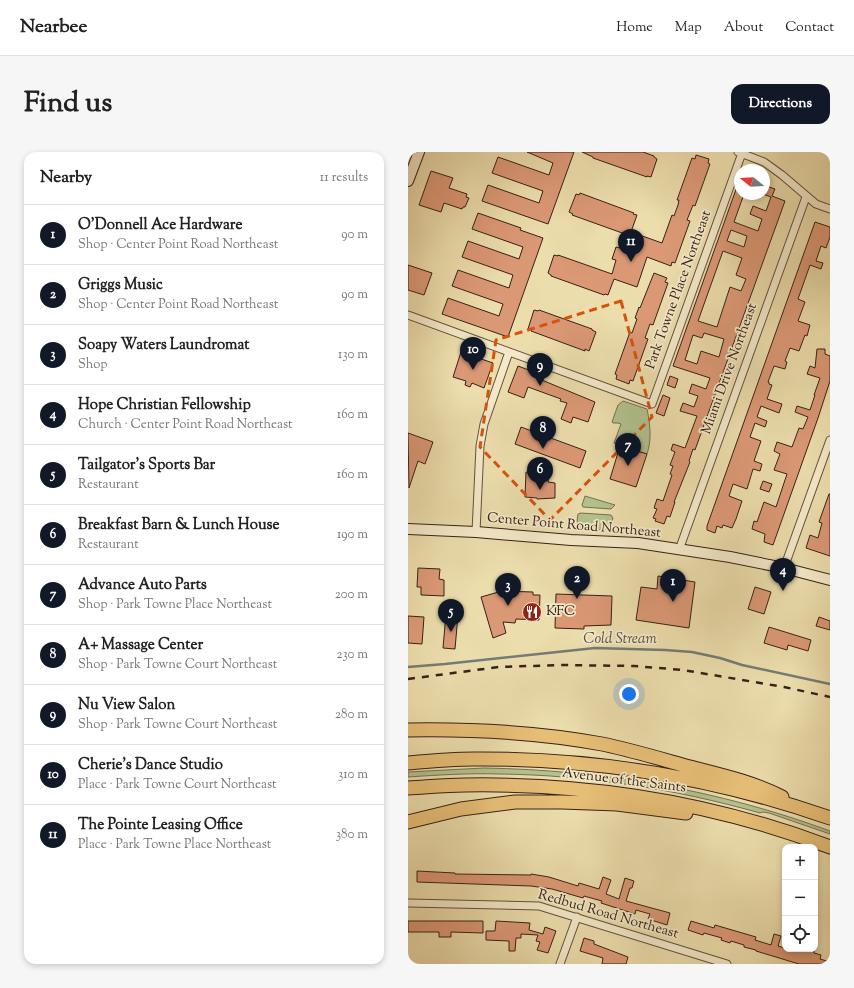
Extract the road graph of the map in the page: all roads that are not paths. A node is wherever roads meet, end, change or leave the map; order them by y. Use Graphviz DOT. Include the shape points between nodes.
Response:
graph roads {
  1 [pos="418,152"];
  2 [pos="740,152"];
  3 [pos="408,181"];
  4 [pos="806,197"];
  5 [pos="830,209"];
  6 [pos="408,315"];
  7 [pos="509,352"];
  8 [pos="830,440"];
  9 [pos="408,529"];
  10 [pos="476,532"];
  11 [pos="679,550"];
  12 [pos="784,568"];
  13 [pos="830,580"];
  14 [pos="408,730"];
  15 [pos="408,763"];
  16 [pos="408,788"];
  17 [pos="810,812"];
  18 [pos="726,814"];
  19 [pos="830,818"];
  20 [pos="408,822"];
  21 [pos="830,847"];
  22 [pos="408,903"];
  23 [pos="577,917"];
  24 [pos="705,961"];
  25 [pos="560,964"];
  26 [pos="727,964"];
  1 -- 3 [label="main road"];
  2 -- 4 [label="street" via="764,162"];
  2 -- 7 [label="street, Park Towne Place Northeast" via="652,404"];
  4 -- 5 [label="street"];
  4 -- 11 [label="street, Miami Drive Northeast"];
  6 -- 7 [label="street"];
  7 -- 10 [label="street" via="484,424 480,446"];
  8 -- 12 [label="street"];
  9 -- 10 [label="main road, Center Point Road Northeast"];
  10 -- 11 [label="main road, Center Point Road Northeast" via="638,543"];
  11 -- 12 [label="main road, Center Point Road Northeast"];
  12 -- 13 [label="main road, Center Point Road Northeast"];
  14 -- 17 [label="highway" via="484,731 550,736 608,745 766,789"];
  15 -- 17 [label="highway, Avenue of the Saints" via="472,759 576,762 685,778"];
  16 -- 18 [label="highway, Avenue of the Saints" via="466,785 575,789 667,802"];
  17 -- 19 [label="highway, Avenue of the Saints"];
  18 -- 20 [label="highway" via="681,813 617,804 515,802 461,810"];
  18 -- 21 [label="highway, Avenue of the Saints"];
  22 -- 23 [label="street, Redbud Road Northeast" via="539,906"];
  23 -- 24 [label="street, Redbud Road Northeast"];
  23 -- 25 [label="street"];
  24 -- 26 [label="street, Redbud Road Northeast"];
}
